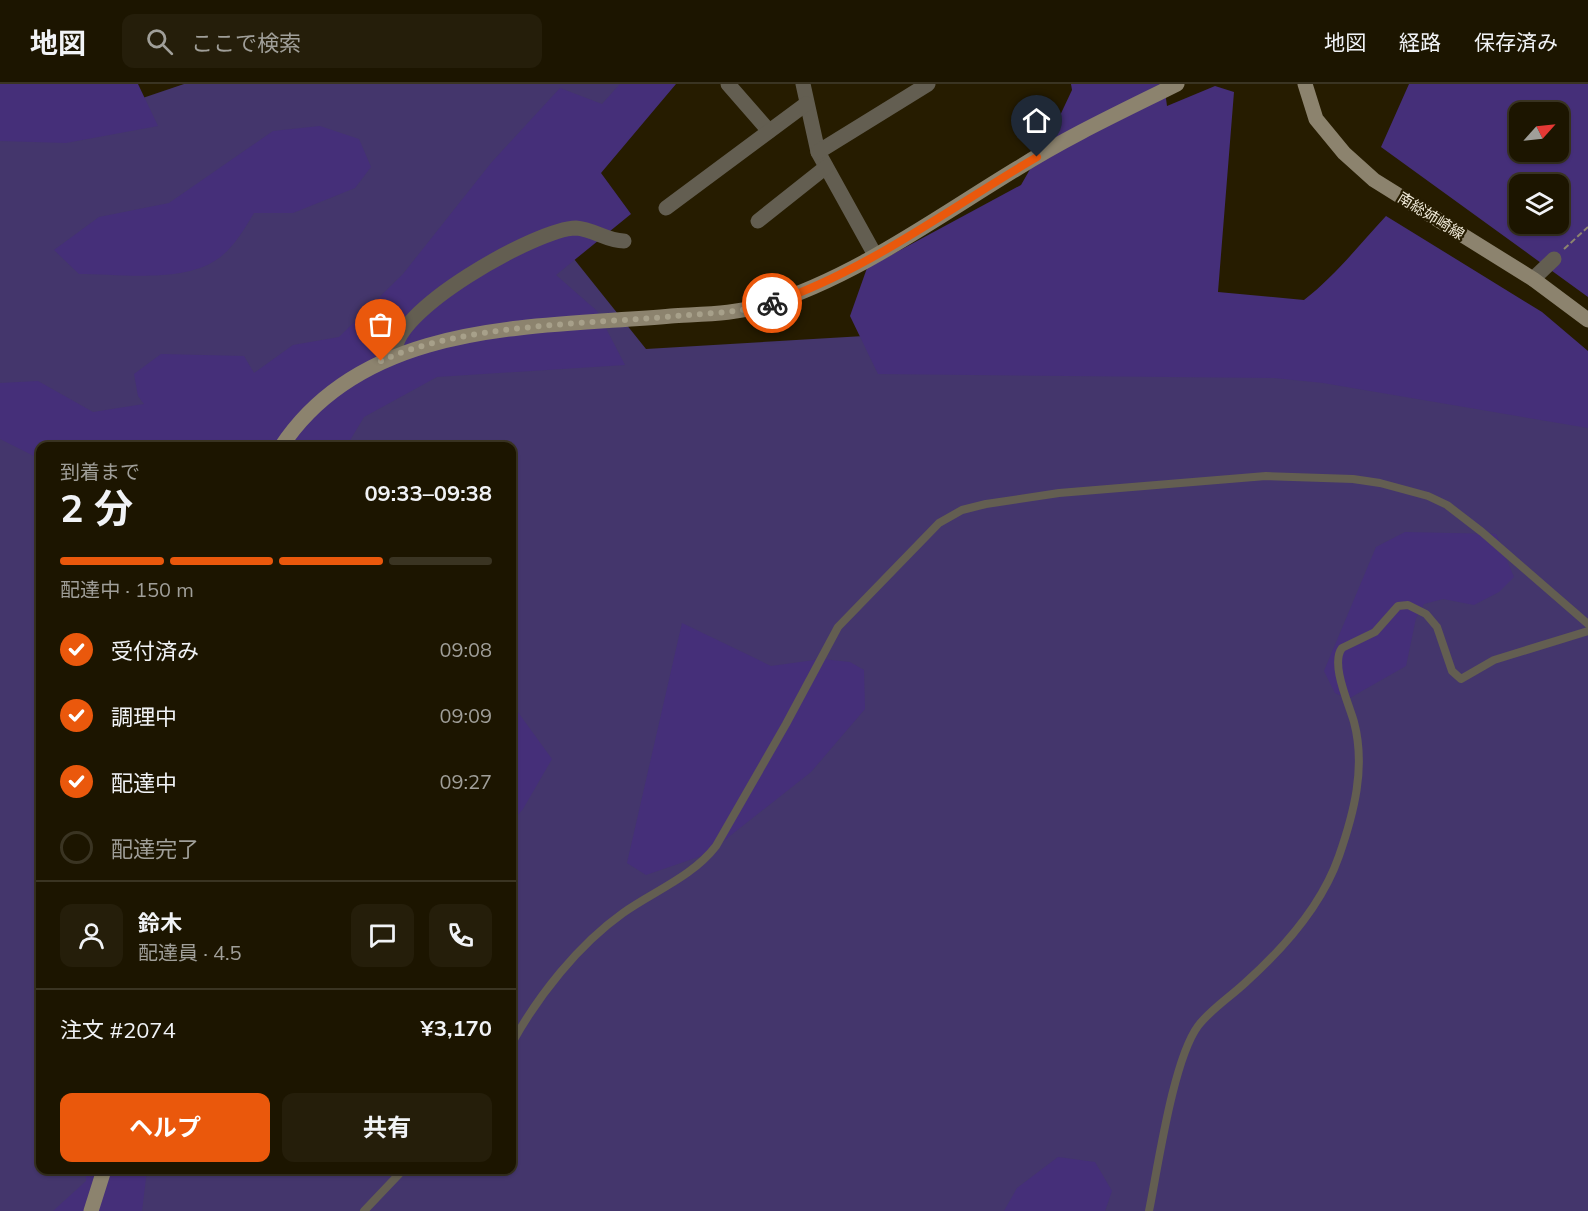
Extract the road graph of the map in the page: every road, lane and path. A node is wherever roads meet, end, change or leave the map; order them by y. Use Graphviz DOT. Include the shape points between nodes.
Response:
graph roads {
  1 [pos="728,84"];
  2 [pos="803,84"];
  3 [pos="928,84"];
  4 [pos="1177,84"];
  5 [pos="1305,84"];
  6 [pos="806,104"];
  7 [pos="769,131"];
  8 [pos="818,152"];
  9 [pos="826,167"];
  10 [pos="666,208"];
  11 [pos="759,221"];
  12 [pos="1588,227"];
  13 [pos="624,241"];
  14 [pos="875,255"];
  15 [pos="1554,259"];
  16 [pos="1533,279"];
  17 [pos="1588,320"];
  18 [pos="396,354"];
  19 [pos="285,442"];
  20 [pos="1588,624"];
  21 [pos="1588,631"];
  22 [pos="516,1037"];
  23 [pos="103,1174"];
  24 [pos="399,1174"];
  25 [pos="91,1211"];
  26 [pos="364,1211"];
  27 [pos="1149,1211"];
  1 -- 7 [label="street"];
  2 -- 6 [label="street"];
  3 -- 8 [label="street"];
  4 -- 14 [label="street" via="1092,125"];
  5 -- 16 [label="street, 南総姉崎線" via="1316,119 1344,153 1374,180"];
  6 -- 7 [label="street"];
  6 -- 8 [label="street"];
  7 -- 10 [label="street"];
  8 -- 9 [label="street"];
  9 -- 11 [label="street"];
  9 -- 14 [label="street"];
  12 -- 15 [label="path"];
  13 -- 18 [label="street" via="575,228 525,244 453,284 397,338"];
  14 -- 18 [label="street" via="808,291 761,306 508,331"];
  15 -- 16 [label="street"];
  16 -- 17 [label="street, 南総姉崎線"];
  18 -- 19 [label="street" via="331,391 307,413"];
  20 -- 22 [label="lane" via="1447,505 1380,483 1266,476 1059,493 962,510 939,523 838,627 776,743 703,862 606,927 540,1000"];
  21 -- 27 [label="lane" via="1494,660 1461,679 1452,671 1437,627 1426,614 1408,604 1398,606 1375,632 1342,648 1337,661 1360,758 1355,799 1338,858 1311,910 1285,942 1198,1026 1174,1091"];
  23 -- 25 [label="street"];
  24 -- 26 [label="lane"];
}
